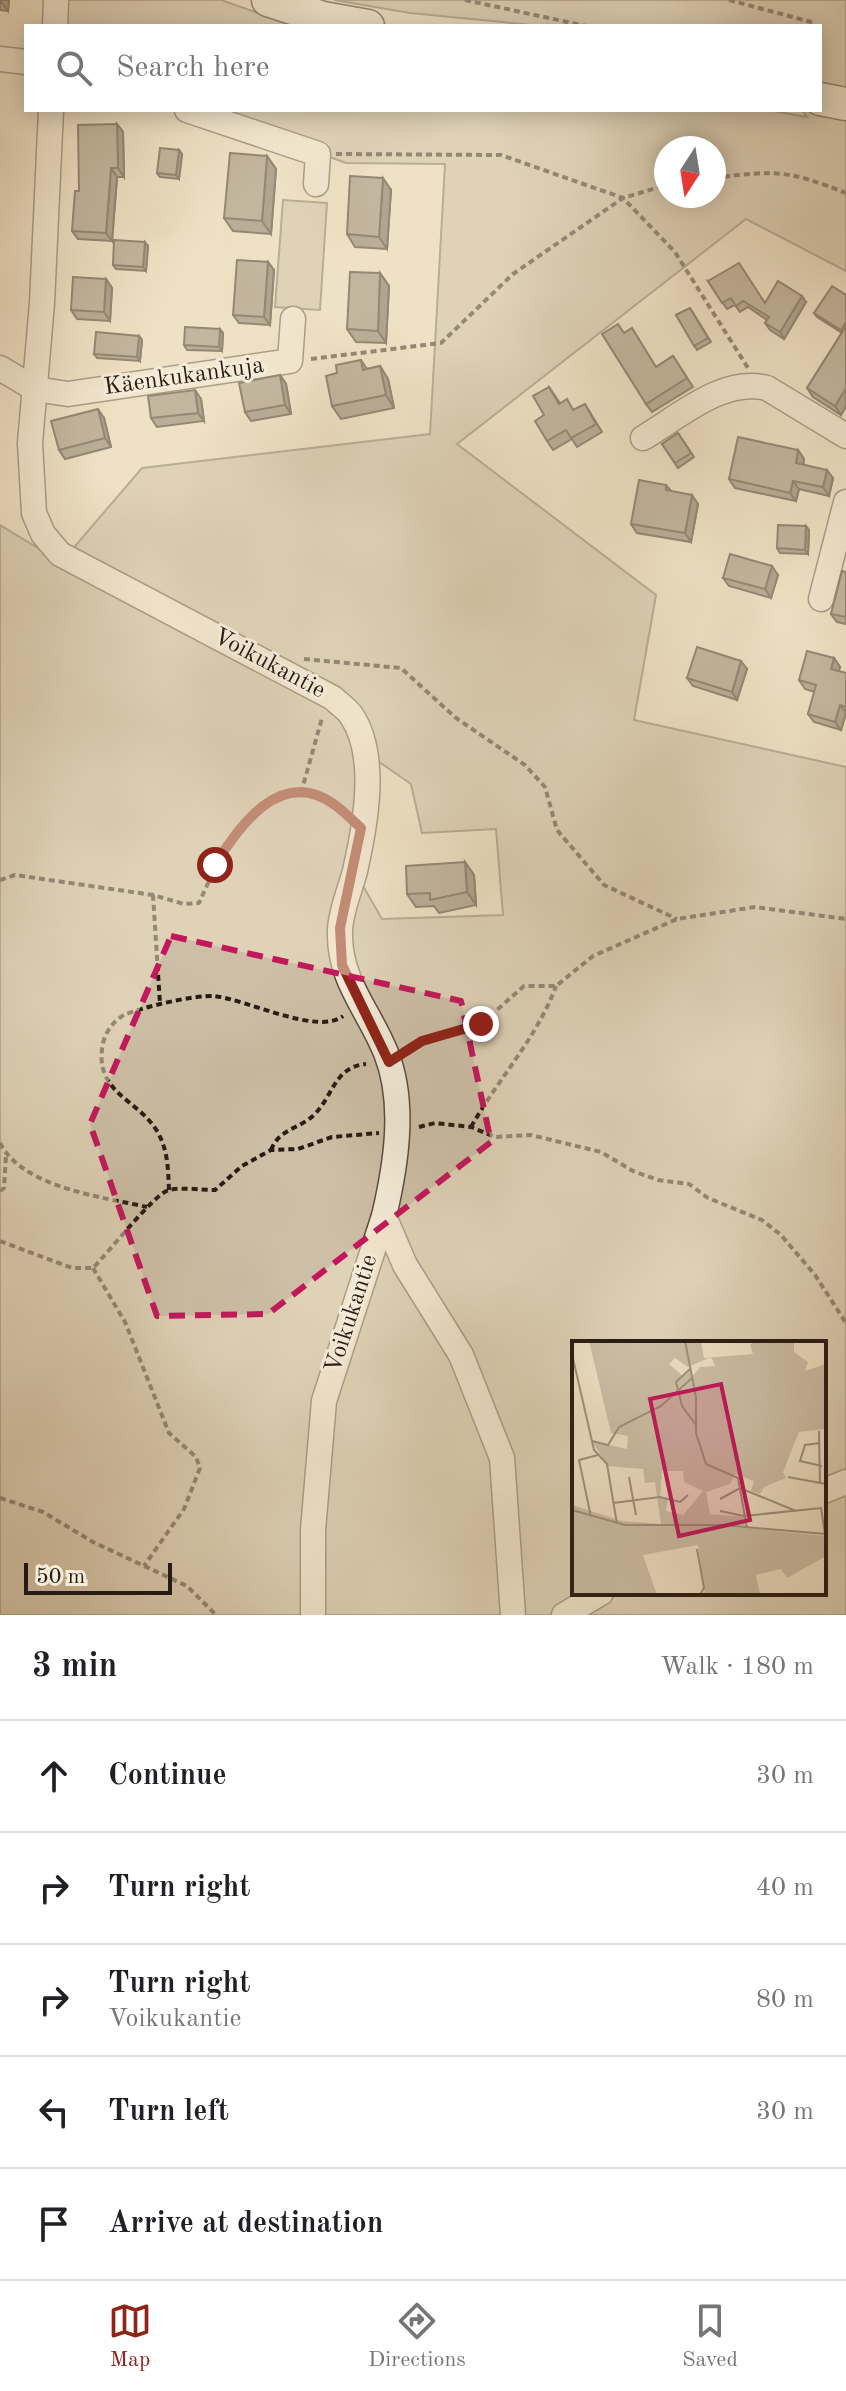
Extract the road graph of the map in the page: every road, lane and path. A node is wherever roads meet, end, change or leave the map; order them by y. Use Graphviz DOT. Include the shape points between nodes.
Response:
graph roads {
  1 [pos="56,0"];
  2 [pos="268,0"];
  3 [pos="465,0"];
  4 [pos="729,0"];
  5 [pos="55,24"];
  6 [pos="357,24"];
  7 [pos="577,24"];
  8 [pos="815,24"];
  9 [pos="0,59"];
  10 [pos="24,62"];
  11 [pos="822,99"];
  12 [pos="846,104"];
  13 [pos="51,112"];
  14 [pos="193,112"];
  15 [pos="318,154"];
  16 [pos="726,176"];
  17 [pos="316,184"];
  18 [pos="654,189"];
  19 [pos="846,193"];
  20 [pos="623,198"];
  21 [pos="293,319"];
  22 [pos="290,361"];
  23 [pos="0,368"];
  24 [pos="754,385"];
  25 [pos="35,389"];
  26 [pos="846,436"];
  27 [pos="643,438"];
  28 [pos="846,502"];
  29 [pos="821,599"];
  30 [pos="281,670"];
  31 [pos="333,698"];
  32 [pos="301,793"];
  33 [pos="361,828"];
  34 [pos="0,880"];
  35 [pos="153,895"];
  36 [pos="677,919"];
  37 [pos="846,919"];
  38 [pos="556,986"];
  39 [pos="160,1005"];
  40 [pos="358,1005"];
  41 [pos="389,1062"];
  42 [pos="471,1127"];
  43 [pos="396,1132"];
  44 [pos="0,1143"];
  45 [pos="271,1150"];
  46 [pos="6,1155"];
  47 [pos="169,1190"];
  48 [pos="0,1191"];
  49 [pos="147,1207"];
  50 [pos="384,1216"];
  51 [pos="0,1241"];
  52 [pos="93,1268"];
  53 [pos="846,1323"];
  54 [pos="846,1482"];
  55 [pos="826,1490"];
  56 [pos="0,1498"];
  57 [pos="144,1566"];
  58 [pos="598,1595"];
  59 [pos="216,1615"];
  60 [pos="313,1615"];
  61 [pos="513,1615"];
  62 [pos="564,1615"];
  1 -- 5 [label="street"];
  2 -- 6 [label="main road"];
  3 -- 7 [label="path"];
  4 -- 8 [label="path"];
  9 -- 10 [label="street"];
  11 -- 12 [label="main road"];
  13 -- 25 [label="street, Voikukantie"];
  14 -- 15 [label="street"];
  15 -- 17 [label="street"];
  15 -- 20 [label="path" via="501,155"];
  16 -- 19 [label="path" via="796,173"];
  18 -- 20 [label="path"];
  20 -- 22 [label="path" via="513,274 441,343"];
  20 -- 24 [label="path" via="675,252 745,360"];
  21 -- 22 [label="street, Käenkukankuja"];
  22 -- 25 [label="street, Käenkukankuja" via="68,394"];
  23 -- 25 [label="street"];
  24 -- 26 [label="street"];
  24 -- 27 [label="street" via="725,389"];
  25 -- 30 [label="street, Voikukantie" via="30,443 34,513 60,554"];
  28 -- 29 [label="street"];
  30 -- 31 [label="street, Voikukantie"];
  30 -- 36 [label="path" via="286,663 305,658 401,668 456,718 525,765 545,787 557,830 604,885"];
  31 -- 32 [label="path" via="318,724"];
  31 -- 33 [label="street, Voikukantie" via="352,716 364,751"];
  32 -- 33 [label="path" via="330,802"];
  32 -- 35 [label="path" via="266,802 234,834 199,903"];
  33 -- 40 [label="street, Voikukantie" via="340,928 342,965"];
  34 -- 35 [label="path" via="15,875"];
  35 -- 39 [label="path"];
  36 -- 37 [label="path" via="755,907"];
  36 -- 38 [label="path" via="593,956"];
  38 -- 41 [label="path" via="524,986 481,1024 422,1041"];
  38 -- 42 [label="path" via="543,1020"];
  39 -- 40 [label="path" via="211,996 301,1021 337,1021"];
  39 -- 47 [label="path" via="122,1016 106,1033 101,1056 109,1085 156,1128 168,1154"];
  40 -- 41 [label="street, Voikukantie"];
  41 -- 43 [label="street, Voikukantie"];
  41 -- 45 [label="path" via="353,1065 338,1076 314,1115 276,1138"];
  42 -- 43 [label="path" via="435,1123"];
  42 -- 53 [label="path" via="495,1137 531,1135 601,1152 633,1171 689,1184 708,1198 762,1220 815,1275"];
  43 -- 45 [label="path" via="332,1137 298,1149"];
  43 -- 50 [label="street, Voikukantie"];
  44 -- 46 [label="path"];
  45 -- 47 [label="path" via="215,1190"];
  46 -- 48 [label="path"];
  46 -- 49 [label="path" via="53,1185"];
  47 -- 49 [label="path"];
  49 -- 52 [label="path"];
  50 -- 60 [label="street, Voikukantie" via="324,1401 313,1530"];
  50 -- 61 [label="street" via="405,1265 461,1355 502,1458"];
  51 -- 52 [label="path" via="72,1268"];
  52 -- 57 [label="path" via="125,1322 169,1433 196,1457 200,1468 184,1509"];
  54 -- 55 [label="street"];
  56 -- 57 [label="path" via="43,1512"];
  57 -- 59 [label="path" via="187,1586"];
  58 -- 62 [label="street"];
}
